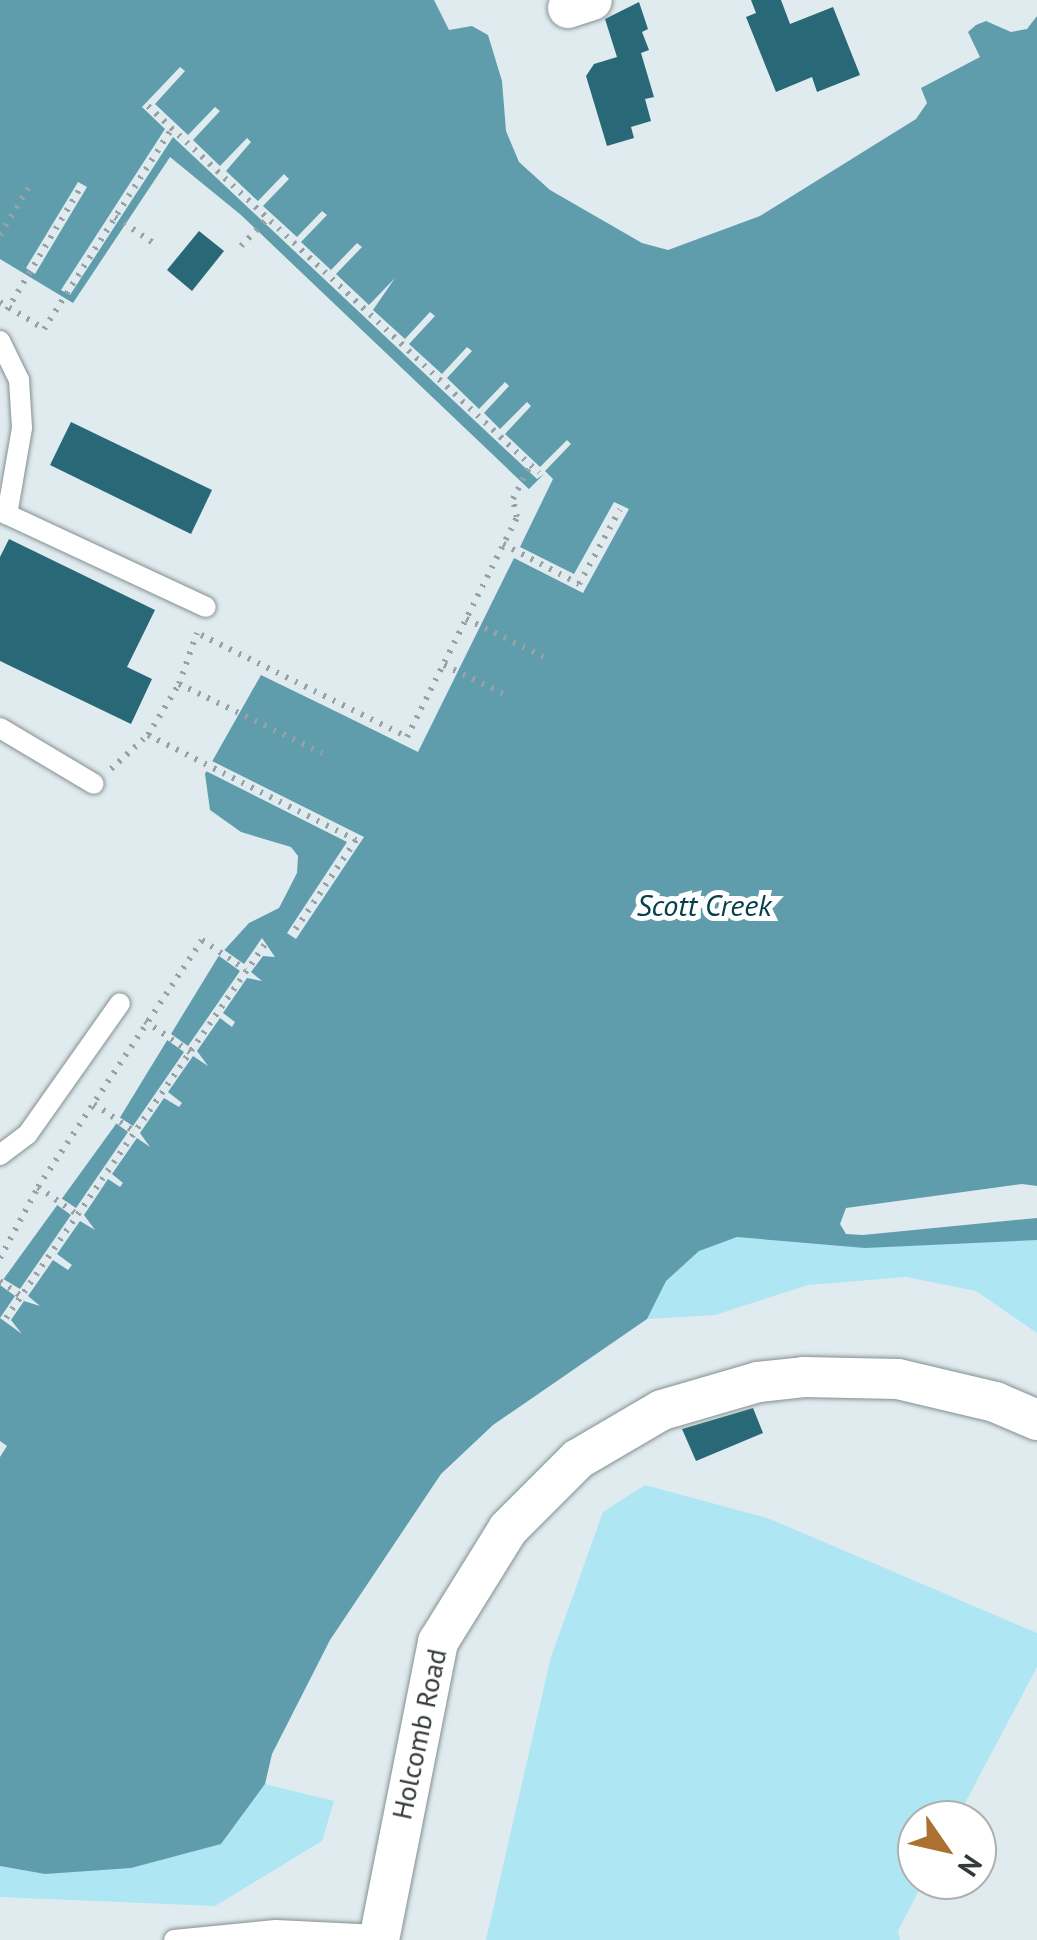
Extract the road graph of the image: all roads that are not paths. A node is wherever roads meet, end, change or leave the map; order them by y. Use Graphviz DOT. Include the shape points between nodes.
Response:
graph roads {
  1 [pos="0,341"];
  2 [pos="4,513"];
  3 [pos="206,607"];
  4 [pos="0,728"];
  5 [pos="94,784"];
  6 [pos="120,1003"];
  7 [pos="0,1155"];
  8 [pos="1037,1420"];
  9 [pos="379,1938"];
  10 [pos="174,1940"];
  1 -- 2 [label="lane" via="19,380 22,428"];
  2 -- 3 [label="lane"];
  4 -- 5 [label="lane"];
  6 -- 7 [label="lane" via="27,1136"];
  8 -- 9 [label="street, Holcomb Road" via="996,1402 898,1379 804,1377 758,1382 662,1410 578,1459 508,1529 438,1642"];
  9 -- 10 [label="lane" via="276,1930"];
}
